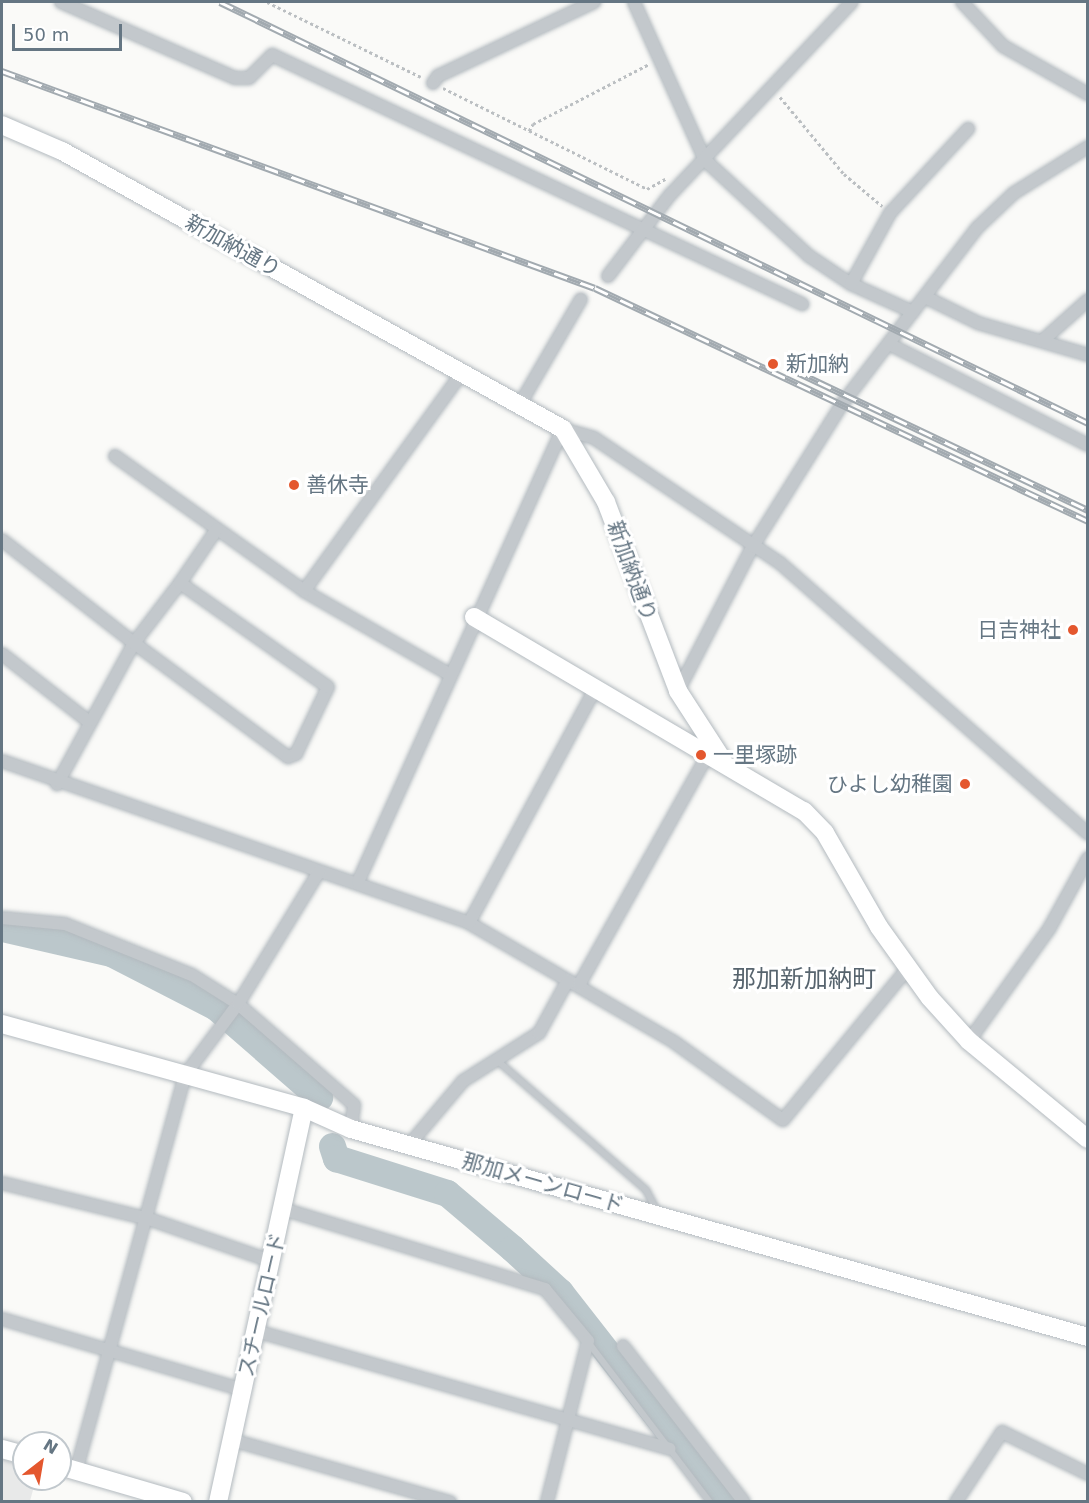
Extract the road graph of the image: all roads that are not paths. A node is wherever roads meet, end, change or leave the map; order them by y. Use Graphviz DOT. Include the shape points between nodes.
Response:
graph roads {
  1 [pos="61,2"];
  2 [pos="594,2"];
  3 [pos="634,2"];
  4 [pos="852,2"];
  5 [pos="962,2"];
  6 [pos="433,83"];
  7 [pos="1088,94"];
  8 [pos="2,125"];
  9 [pos="968,129"];
  10 [pos="1088,147"];
  11 [pos="705,160"];
  12 [pos="642,232"];
  13 [pos="608,276"];
  14 [pos="851,285"];
  15 [pos="925,297"];
  16 [pos="581,299"];
  17 [pos="1088,300"];
  18 [pos="802,304"];
  19 [pos="913,312"];
  20 [pos="1042,341"];
  21 [pos="889,344"];
  22 [pos="1088,355"];
  23 [pos="462,373"];
  24 [pos="520,404"];
  25 [pos="563,429"];
  26 [pos="1088,445"];
  27 [pos="115,456"];
  28 [pos="217,529"];
  29 [pos="2,540"];
  30 [pos="753,546"];
  31 [pos="180,583"];
  32 [pos="304,591"];
  33 [pos="474,616"];
  34 [pos="134,643"];
  35 [pos="2,654"];
  36 [pos="449,674"];
  37 [pos="595,689"];
  38 [pos="678,691"];
  39 [pos="88,721"];
  40 [pos="715,756"];
  41 [pos="2,761"];
  42 [pos="57,784"];
  43 [pos="1088,834"];
  44 [pos="1088,858"];
  45 [pos="319,872"];
  46 [pos="358,882"];
  47 [pos="2,918"];
  48 [pos="468,923"];
  49 [pos="907,969"];
  50 [pos="574,983"];
  51 [pos="234,1009"];
  52 [pos="2,1024"];
  53 [pos="969,1041"];
  54 [pos="499,1062"];
  55 [pos="185,1075"];
  56 [pos="304,1108"];
  57 [pos="351,1130"];
  58 [pos="1088,1139"];
  59 [pos="409,1145"];
  60 [pos="2,1182"];
  61 [pos="283,1209"];
  62 [pos="659,1216"];
  63 [pos="148,1218"];
  64 [pos="271,1261"];
  65 [pos="2,1319"];
  66 [pos="256,1331"];
  67 [pos="1088,1336"];
  68 [pos="588,1341"];
  69 [pos="623,1346"];
  70 [pos="112,1351"];
  71 [pos="243,1390"];
  72 [pos="568,1420"];
  73 [pos="232,1440"];
  74 [pos="669,1449"];
  75 [pos="72,1458"];
  76 [pos="72,1470"];
  77 [pos="1088,1474"];
  78 [pos="183,1502"];
  79 [pos="218,1502"];
  80 [pos="450,1502"];
  81 [pos="547,1502"];
  82 [pos="710,1502"];
  83 [pos="744,1502"];
  84 [pos="956,1502"];
  1 -- 12 [label="street" via="236,78 249,78 272,55"];
  2 -- 6 [label="street" via="438,76"];
  3 -- 11 [label="street"];
  4 -- 11 [label="street"];
  5 -- 7 [label="street" via="1003,46"];
  8 -- 23 [label="street, 新加納通り" via="62,151"];
  9 -- 14 [label="street" via="890,213"];
  10 -- 15 [label="street" via="1014,193 977,228"];
  11 -- 12 [label="street"];
  11 -- 14 [label="street" via="809,256"];
  12 -- 13 [label="street"];
  12 -- 18 [label="street"];
  14 -- 19 [label="street"];
  15 -- 19 [label="street"];
  15 -- 20 [label="street" via="978,323"];
  16 -- 24 [label="street"];
  17 -- 20 [label="street"];
  19 -- 21 [label="street"];
  20 -- 22 [label="street"];
  21 -- 26 [label="street"];
  21 -- 30 [label="street" via="827,426"];
  23 -- 24 [label="street, 新加納通り"];
  23 -- 32 [label="street"];
  24 -- 25 [label="street, 新加納通り"];
  25 -- 30 [label="street" via="594,438"];
  25 -- 33 [label="street"];
  25 -- 38 [label="street, 新加納通り" via="606,502"];
  27 -- 28 [label="street"];
  28 -- 31 [label="street"];
  28 -- 32 [label="street"];
  29 -- 34 [label="street"];
  30 -- 38 [label="street"];
  30 -- 43 [label="street" via="780,563"];
  31 -- 34 [label="street"];
  31 -- 34 [label="street" via="328,687 296,754 288,757"];
  32 -- 36 [label="street"];
  33 -- 36 [label="street"];
  33 -- 37 [label="street"];
  34 -- 39 [label="street"];
  35 -- 39 [label="street"];
  36 -- 46 [label="street"];
  37 -- 40 [label="street"];
  37 -- 48 [label="street"];
  38 -- 40 [label="street, 新加納通り"];
  39 -- 42 [label="street"];
  40 -- 49 [label="street" via="779,793 825,834"];
  40 -- 50 [label="street"];
  41 -- 42 [label="street"];
  42 -- 45 [label="street"];
  44 -- 53 [label="street" via="1049,929"];
  45 -- 46 [label="street"];
  45 -- 51 [label="street"];
  46 -- 48 [label="street"];
  47 -- 51 [label="street" via="65,924 141,951"];
  48 -- 50 [label="street"];
  49 -- 50 [label="street" via="783,1120 674,1042"];
  49 -- 53 [label="street"];
  50 -- 54 [label="street" via="539,1033"];
  51 -- 55 [label="street"];
  51 -- 57 [label="street" via="354,1105"];
  52 -- 55 [label="street, 那加メーンロード"];
  53 -- 58 [label="street"];
  54 -- 59 [label="street" via="463,1081"];
  54 -- 62 [label="lane" via="646,1190"];
  55 -- 56 [label="street, 那加メーンロード"];
  55 -- 63 [label="street"];
  56 -- 57 [label="street, 那加メーンロード"];
  56 -- 61 [label="street, スチールロード"];
  57 -- 59 [label="street, 那加メーンロード"];
  59 -- 62 [label="street, 那加メーンロード"];
  60 -- 63 [label="street"];
  61 -- 64 [label="street, スチールロード"];
  61 -- 68 [label="street" via="530,1281 545,1289"];
  62 -- 67 [label="street, 那加メーンロード"];
  63 -- 64 [label="street"];
  63 -- 70 [label="street"];
  64 -- 66 [label="street, スチールロード"];
  65 -- 70 [label="street"];
  66 -- 71 [label="street, スチールロード"];
  66 -- 72 [label="street"];
  68 -- 72 [label="street"];
  68 -- 74 [label="lane"];
  69 -- 83 [label="street"];
  70 -- 71 [label="street"];
  70 -- 75 [label="street"];
  71 -- 73 [label="street, スチールロード"];
  72 -- 74 [label="street"];
  72 -- 81 [label="street"];
  73 -- 79 [label="street, スチールロード"];
  73 -- 80 [label="street"];
  74 -- 82 [label="lane"];
  76 -- 78 [label="street"];
  77 -- 84 [label="street" via="1002,1432"];
}
